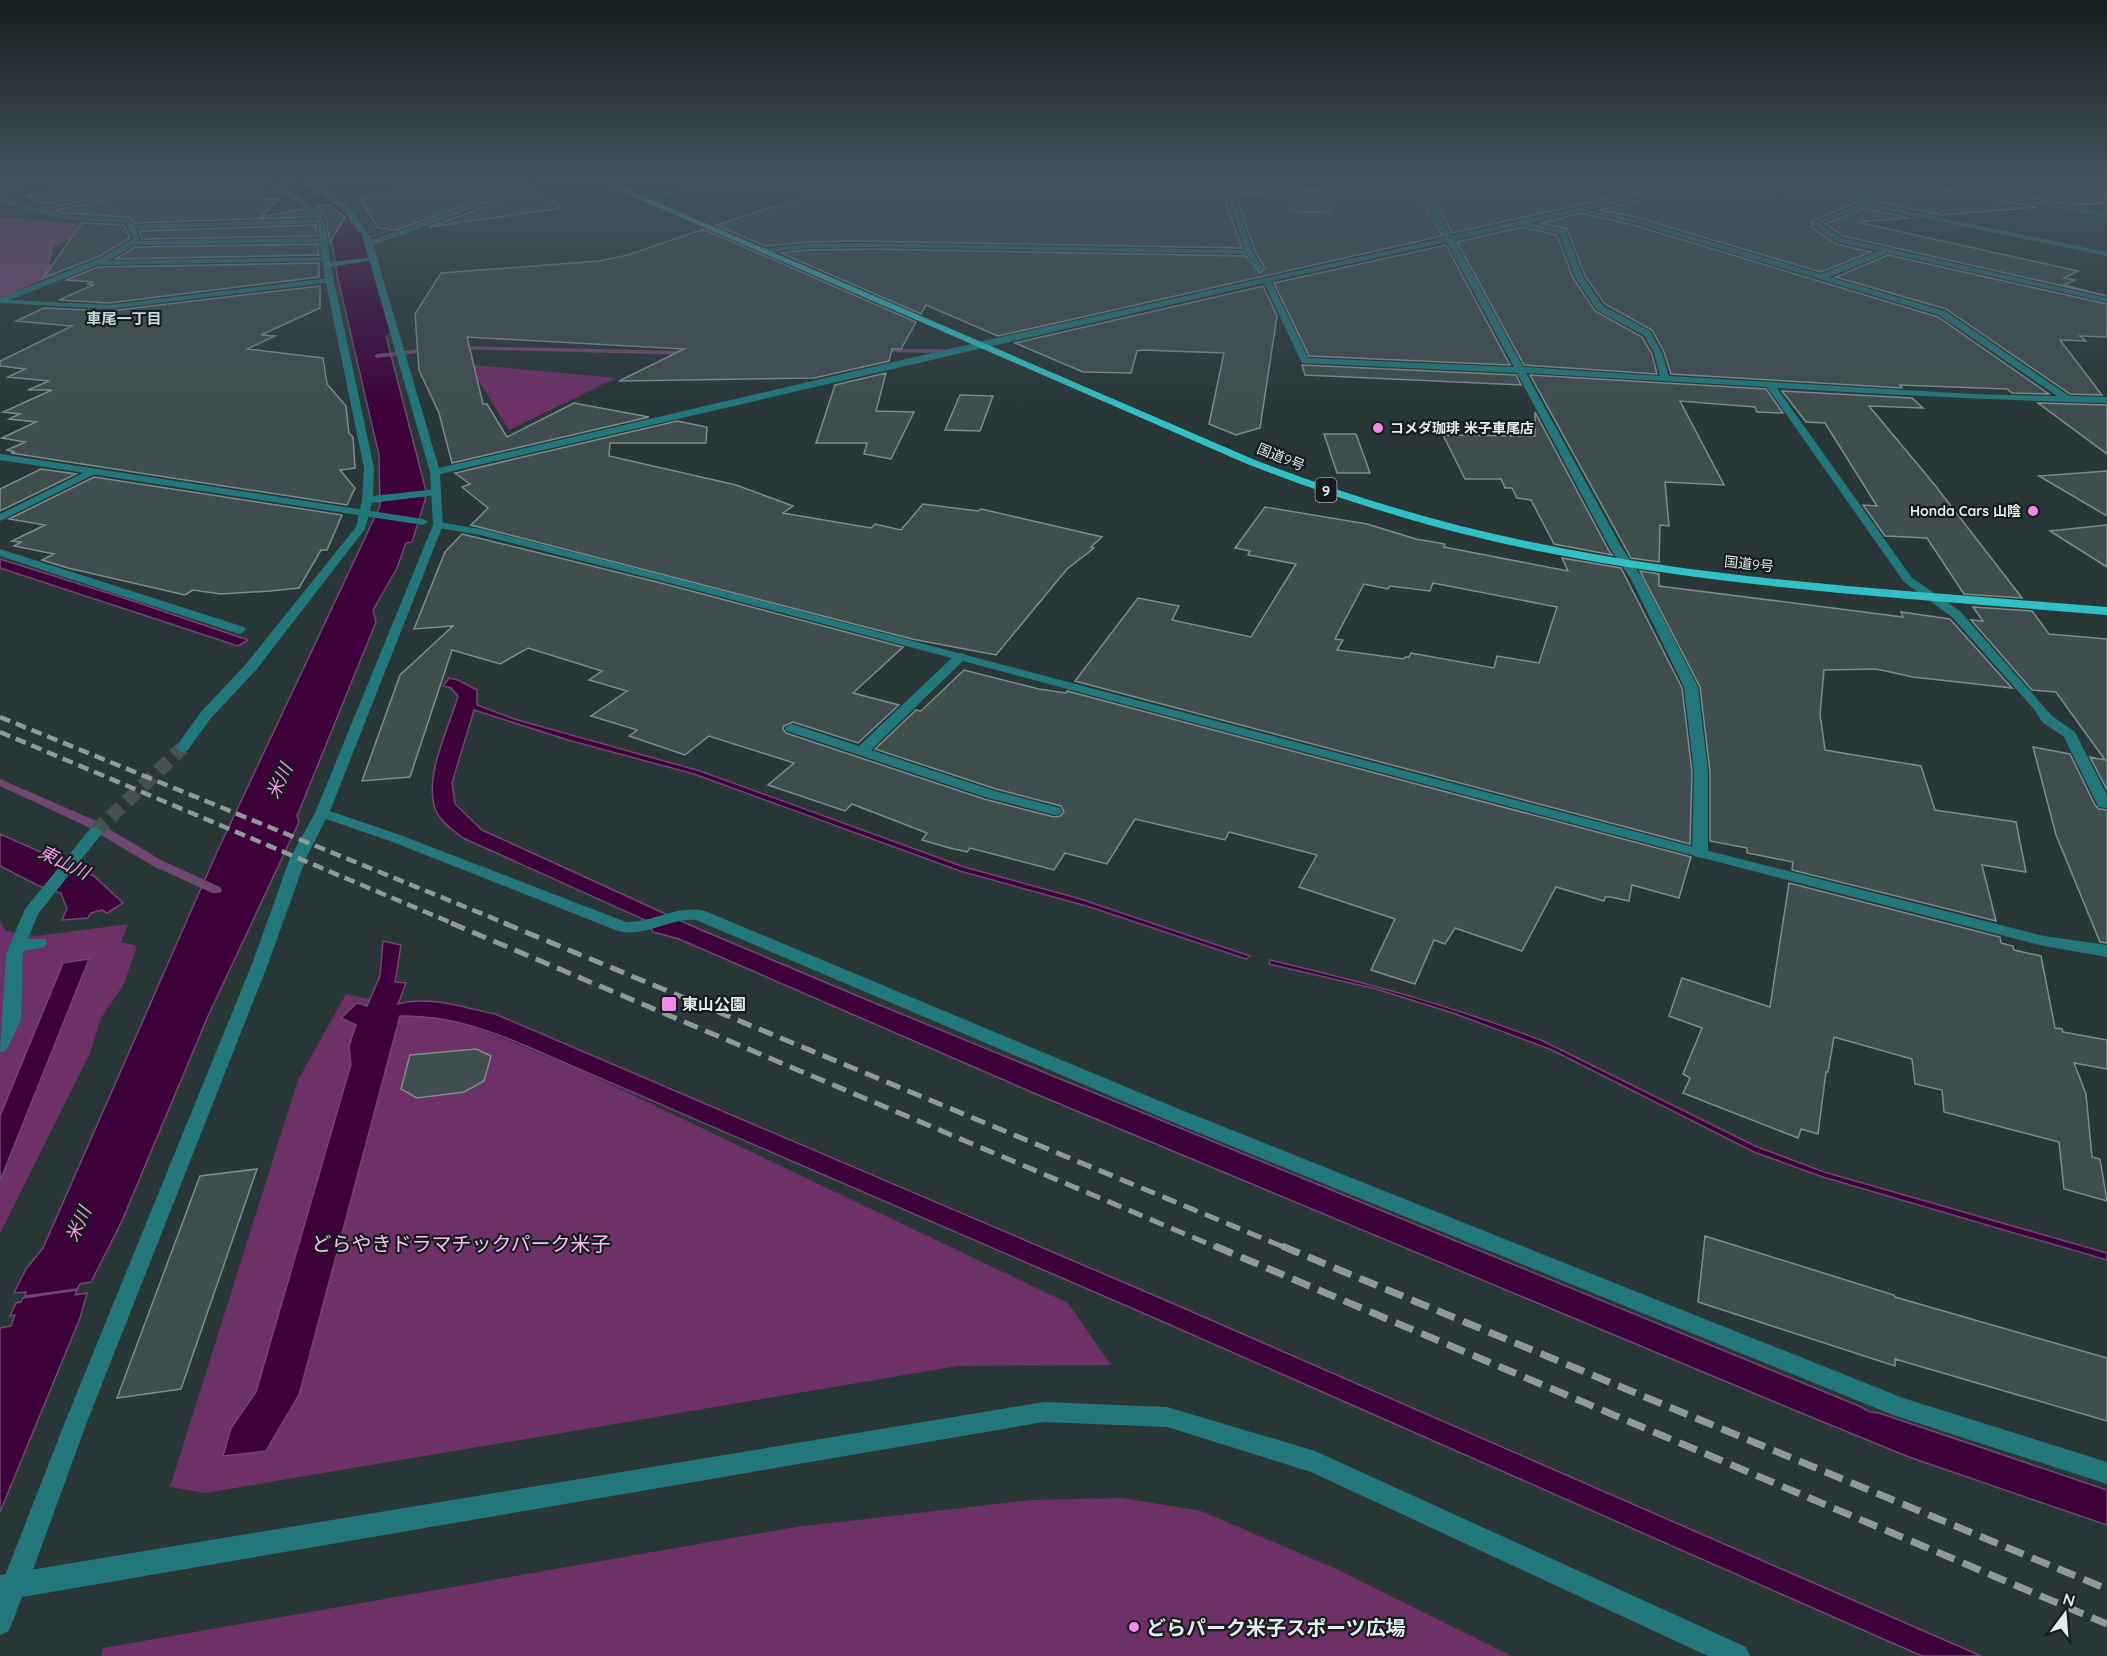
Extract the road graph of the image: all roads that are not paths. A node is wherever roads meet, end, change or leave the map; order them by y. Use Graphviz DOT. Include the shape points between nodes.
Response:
graph roads {
  1 [pos="107,256"];
  2 [pos="326,256"];
  3 [pos="370,256"];
  4 [pos="775,256"];
  5 [pos="1252,256"];
  6 [pos="1373,256"];
  7 [pos="1459,256"];
  8 [pos="1571,256"];
  9 [pos="1756,256"];
  10 [pos="1873,256"];
  11 [pos="1910,256"];
  12 [pos="370,260"];
  13 [pos="95,263"];
  14 [pos="328,263"];
  15 [pos="1259,269"];
  16 [pos="1824,276"];
  17 [pos="330,280"];
  18 [pos="1267,280"];
  19 [pos="2107,300"];
  20 [pos="0,302"];
  21 [pos="979,345"];
  22 [pos="1521,370"];
  23 [pos="1665,379"];
  24 [pos="1771,386"];
  25 [pos="2107,400"];
  26 [pos="2070,401"];
  27 [pos="0,457"];
  28 [pos="91,472"];
  29 [pos="435,472"];
  30 [pos="431,493"];
  31 [pos="372,499"];
  32 [pos="366,514"];
  33 [pos="0,518"];
  34 [pos="431,523"];
  35 [pos="0,552"];
  36 [pos="1626,563"];
  37 [pos="1930,596"];
  38 [pos="2107,611"];
  39 [pos="240,630"];
  40 [pos="960,657"];
  41 [pos="792,728"];
  42 [pos="182,748"];
  43 [pos="861,751"];
  44 [pos="2104,804"];
  45 [pos="1055,811"];
  46 [pos="322,813"];
  47 [pos="95,832"];
  48 [pos="1700,853"];
  49 [pos="39,943"];
  50 [pos="17,947"];
  51 [pos="2107,951"];
  52 [pos="0,1046"];
  53 [pos="2107,1473"];
  54 [pos="7,1587"];
  55 [pos="0,1622"];
  56 [pos="1737,1656"];
  1 -- 13 [label="street"];
  2 -- 14 [label="street"];
  3 -- 12 [label="street"];
  4 -- 21 [label="highway, 国道9号 / 9"];
  5 -- 15 [label="street"];
  6 -- 18 [label="street"];
  7 -- 22 [label="street"];
  8 -- 23 [label="street" via="1579,277 1600,308 1647,333"];
  9 -- 16 [label="street"];
  10 -- 16 [label="street"];
  11 -- 19 [label="street"];
  12 -- 14 [label="street"];
  12 -- 29 [label="street"];
  13 -- 14 [label="street"];
  13 -- 20 [label="street"];
  14 -- 17 [label="street"];
  16 -- 26 [label="street" via="1942,313"];
  17 -- 20 [label="street" via="109,307"];
  17 -- 31 [label="street"];
  18 -- 21 [label="street"];
  18 -- 22 [label="street" via="1305,361"];
  21 -- 29 [label="street"];
  21 -- 36 [label="highway, 国道9号 / 9" via="1312,486 1484,535"];
  22 -- 23 [label="street"];
  22 -- 36 [label="street"];
  23 -- 24 [label="street"];
  24 -- 26 [label="street"];
  24 -- 37 [label="street" via="1908,580"];
  25 -- 26 [label="street"];
  27 -- 28 [label="street"];
  28 -- 32 [label="street"];
  28 -- 33 [label="street"];
  29 -- 30 [label="street"];
  30 -- 31 [label="street"];
  30 -- 34 [label="street"];
  31 -- 32 [label="street"];
  32 -- 34 [label="street"];
  32 -- 42 [label="street" via="335,561"];
  34 -- 40 [label="street" via="491,534"];
  34 -- 46 [label="street"];
  35 -- 39 [label="street"];
  36 -- 37 [label="highway, 国道9号 / 9" via="1707,575"];
  36 -- 48 [label="street" via="1691,687 1701,772"];
  37 -- 38 [label="highway, 国道9号 / 9"];
  37 -- 44 [label="street" via="1956,614 2047,719 2070,735"];
  40 -- 43 [label="street"];
  40 -- 48 [label="street"];
  41 -- 43 [label="street"];
  43 -- 45 [label="street"];
  46 -- 53 [label="street" via="624,927 643,928 681,914 699,915 1172,1114 1901,1408"];
  46 -- 54 [label="street" via="298,858 260,964"];
  47 -- 50 [label="street" via="31,913"];
  48 -- 51 [label="street" via="2044,941"];
  49 -- 50 [label="street"];
  50 -- 52 [label="street" via="12,1020"];
  54 -- 55 [label="street"];
  54 -- 56 [label="street" via="1044,1412 1167,1417 1315,1462"];
}
